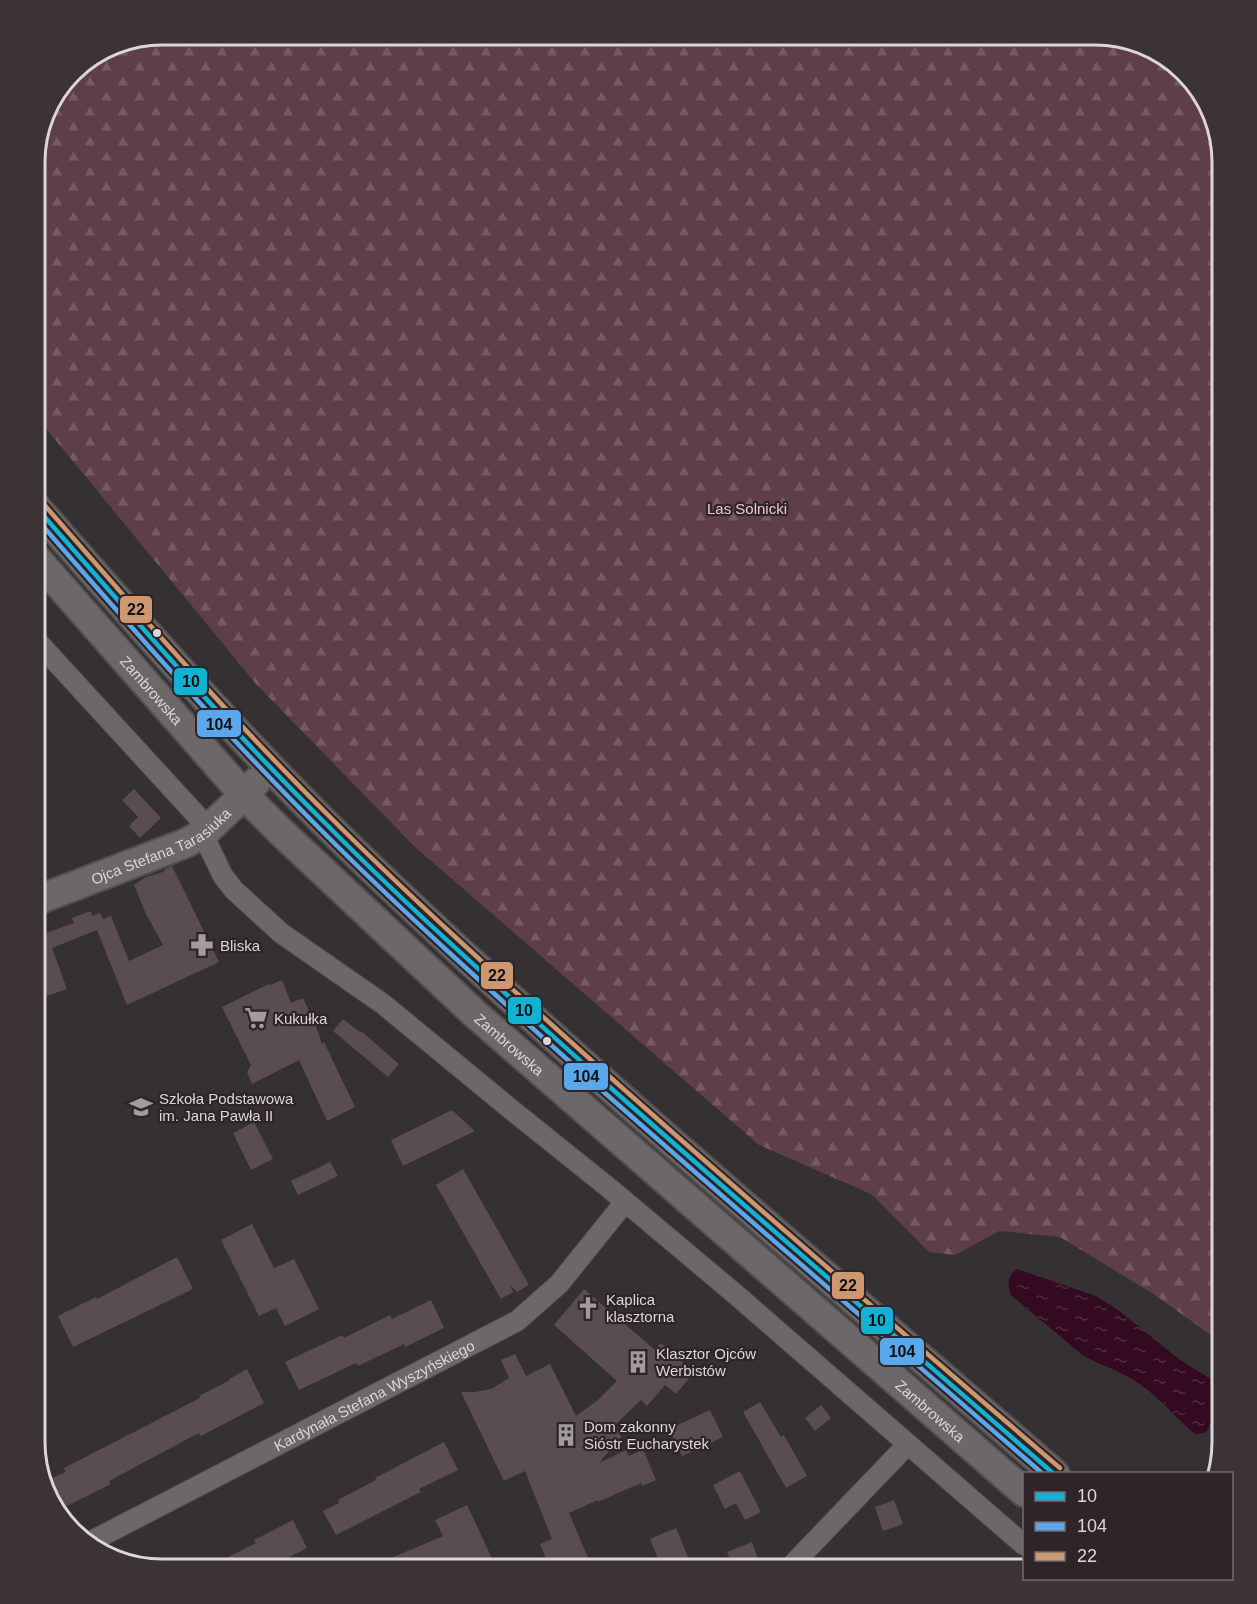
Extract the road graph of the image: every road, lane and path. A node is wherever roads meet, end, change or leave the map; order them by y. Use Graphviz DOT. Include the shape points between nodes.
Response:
graph roads {
  1 [pos="45,517"];
  2 [pos="45,568"];
  3 [pos="45,650"];
  4 [pos="270,766"];
  5 [pos="244,795"];
  6 [pos="204,833"];
  7 [pos="45,897"];
  8 [pos="625,1202"];
  9 [pos="908,1443"];
  10 [pos="1055,1472"];
  11 [pos="1023,1491"];
  12 [pos="96,1539"];
  13 [pos="1023,1544"];
  14 [pos="799,1559"];
  1 -- 4 [label="main road"];
  2 -- 5 [label="main road, Zambrowska"];
  3 -- 6 [label="street" via="200,819"];
  4 -- 5 [label="main road, Ojca Stefana Tarasiuka"];
  4 -- 10 [label="main road" via="371,868 584,1064"];
  5 -- 6 [label="main road, Ojca Stefana Tarasiuka"];
  5 -- 11 [label="main road, Zambrowska" via="474,1013"];
  6 -- 7 [label="main road, Ojca Stefana Tarasiuka"];
  6 -- 8 [label="street" via="234,890 280,933 382,1004"];
  8 -- 9 [label="street"];
  8 -- 12 [label="street, Kardynała Stefana Wyszyńskiego" via="559,1284 517,1321"];
  9 -- 13 [label="street"];
  9 -- 14 [label="street"];
}
